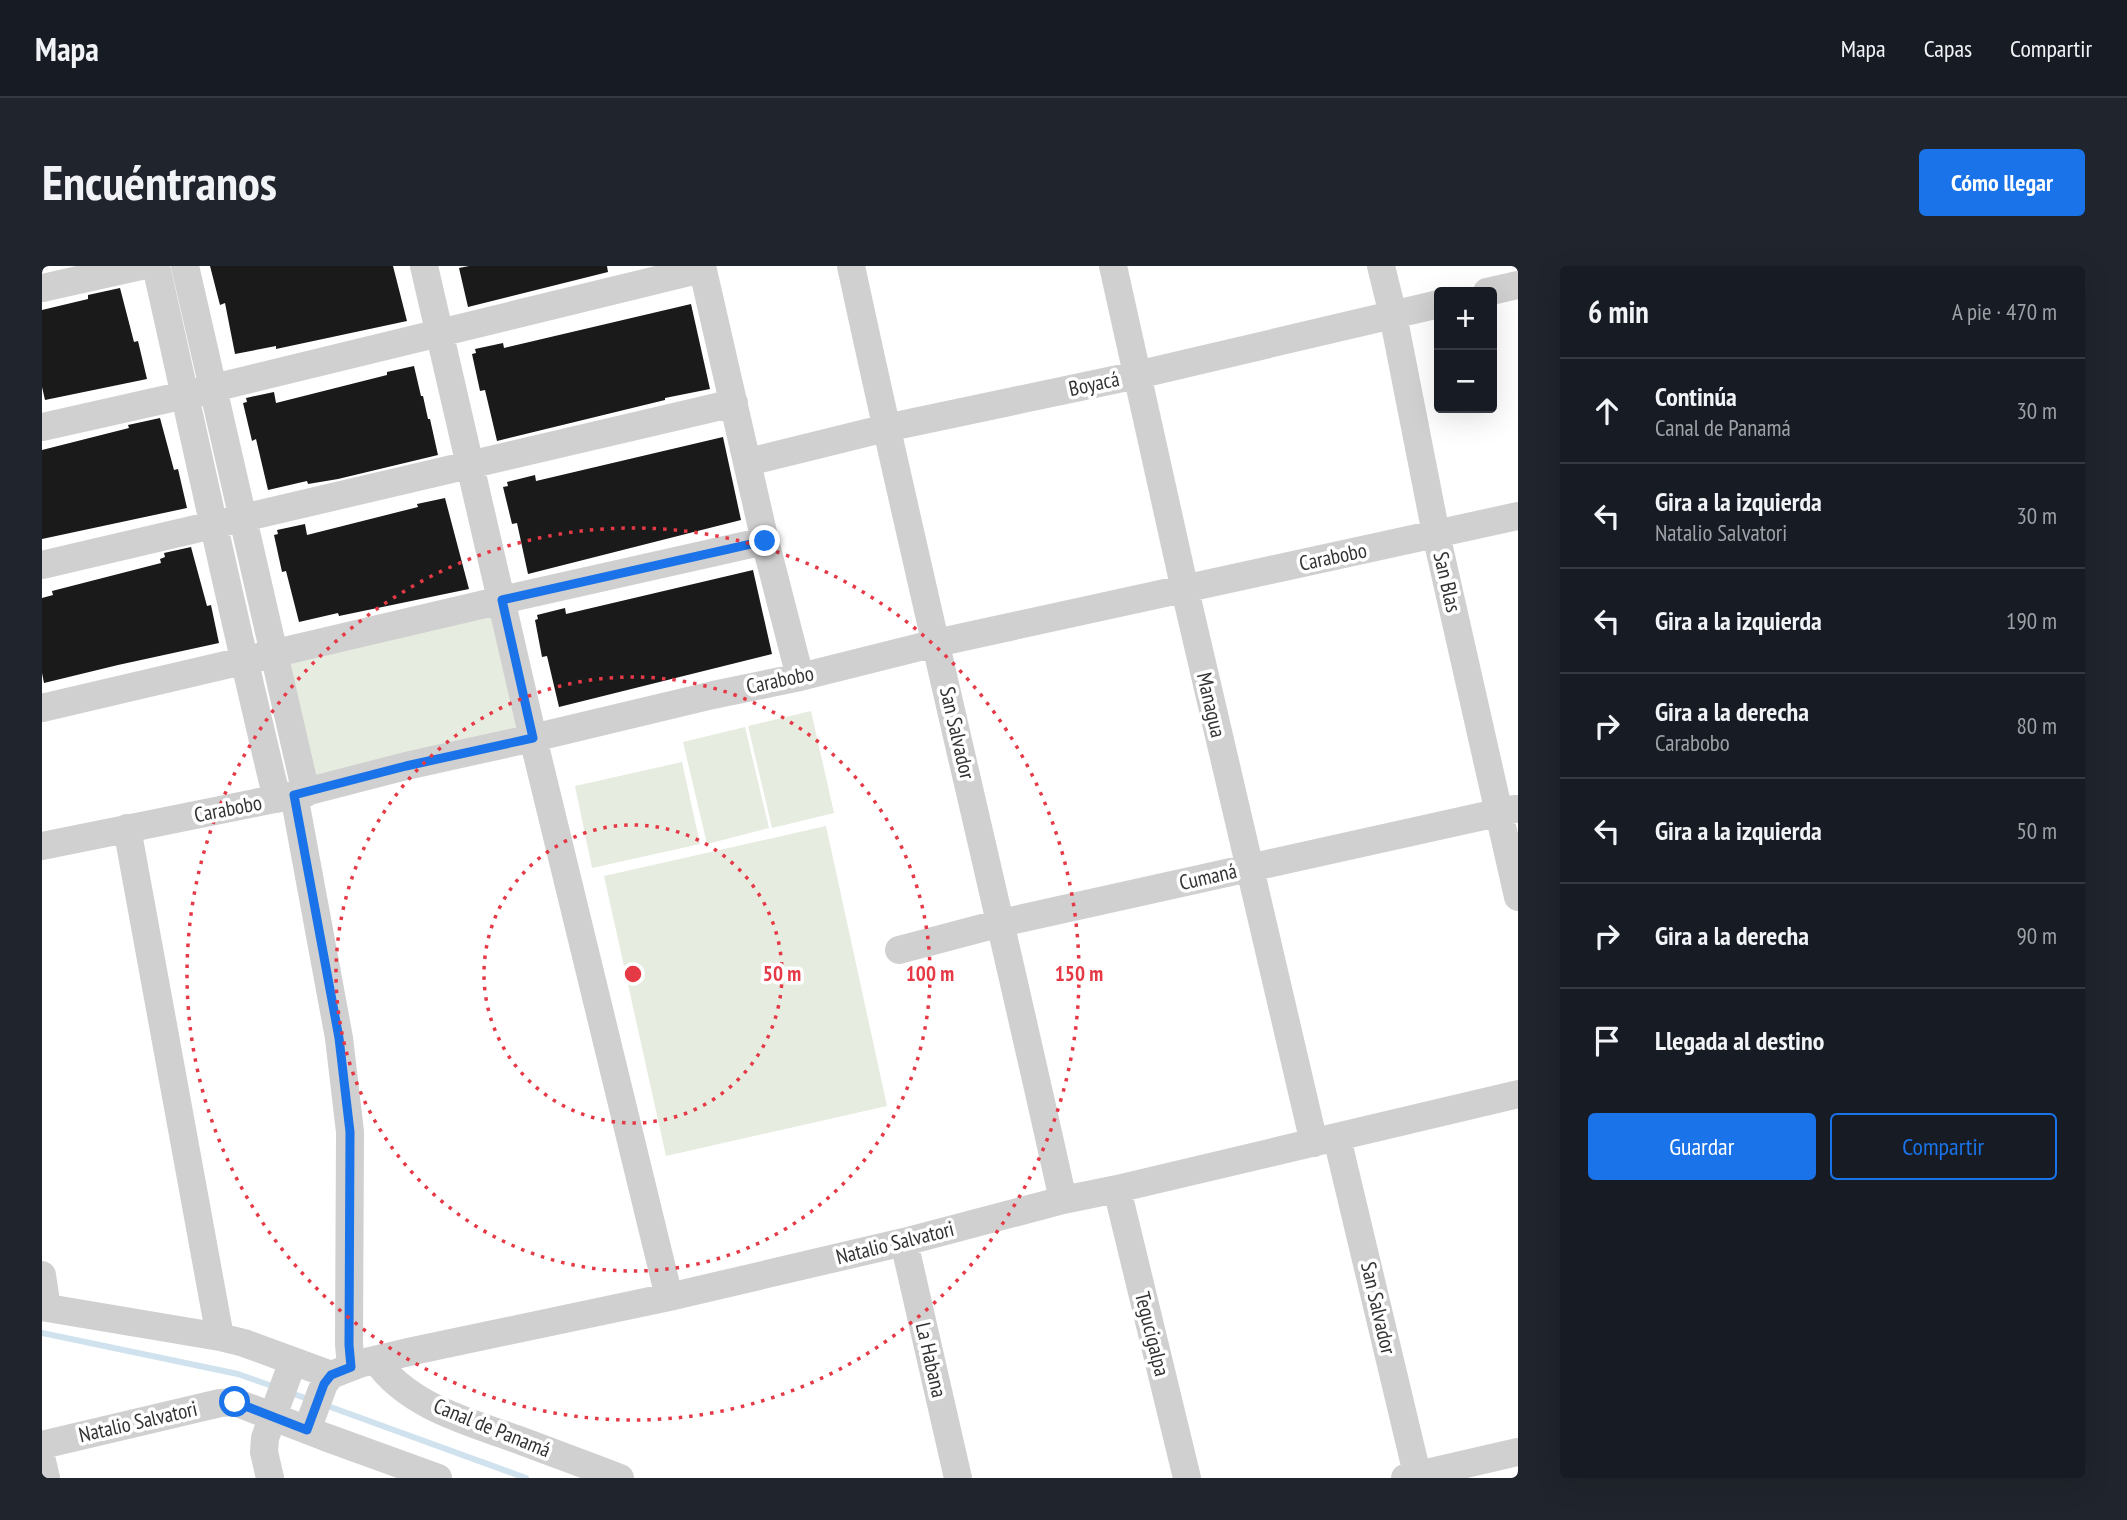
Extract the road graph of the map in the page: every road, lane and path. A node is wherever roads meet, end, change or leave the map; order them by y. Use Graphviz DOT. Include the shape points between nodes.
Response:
graph roads {
  1 [pos="141,266"];
  2 [pos="156,266"];
  3 [pos="184,266"];
  4 [pos="424,266"];
  5 [pos="851,266"];
  6 [pos="1113,266"];
  7 [pos="1381,266"];
  8 [pos="702,267"];
  9 [pos="1518,285"];
  10 [pos="42,288"];
  11 [pos="1497,290"];
  12 [pos="1434,305"];
  13 [pos="1393,315"];
  14 [pos="438,332"];
  15 [pos="1137,375"];
  16 [pos="213,387"];
  17 [pos="185,395"];
  18 [pos="734,402"];
  19 [pos="42,427"];
  20 [pos="886,428"];
  21 [pos="748,462"];
  22 [pos="469,467"];
  23 [pos="1518,516"];
  24 [pos="228,521"];
  25 [pos="1436,534"];
  26 [pos="765,541"];
  27 [pos="42,565"];
  28 [pos="1185,590"];
  29 [pos="502,600"];
  30 [pos="936,643"];
  31 [pos="274,654"];
  32 [pos="243,661"];
  33 [pos="800,677"];
  34 [pos="42,708"];
  35 [pos="533,738"];
  36 [pos="292,796"];
  37 [pos="1509,811"];
  38 [pos="127,828"];
  39 [pos="42,846"];
  40 [pos="1248,867"];
  41 [pos="1518,898"];
  42 [pos="1001,923"];
  43 [pos="899,950"];
  44 [pos="1518,1094"];
  45 [pos="1326,1141"];
  46 [pos="1117,1189"];
  47 [pos="1063,1200"];
  48 [pos="904,1242"];
  49 [pos="42,1275"];
  50 [pos="669,1297"];
  51 [pos="45,1308"];
  52 [pos="220,1336"];
  53 [pos="283,1390"];
  54 [pos="333,1390"];
  55 [pos="235,1402"];
  56 [pos="42,1445"];
  57 [pos="1518,1452"];
  58 [pos="42,1461"];
  59 [pos="1413,1477"];
  60 [pos="46,1478"];
  61 [pos="270,1478"];
  62 [pos="438,1478"];
  63 [pos="620,1478"];
  64 [pos="958,1478"];
  65 [pos="1187,1478"];
  1 -- 10 [label="street"];
  2 -- 17 [label="street"];
  3 -- 16 [label="street"];
  4 -- 14 [label="street"];
  5 -- 20 [label="street, San Salvador"];
  6 -- 15 [label="street, Managua"];
  7 -- 13 [label="street, San Blas"];
  8 -- 14 [label="street"];
  8 -- 18 [label="street"];
  9 -- 11 [label="street"];
  12 -- 13 [label="street, Boyacá"];
  13 -- 15 [label="street, Boyacá"];
  13 -- 25 [label="street, San Blas"];
  14 -- 16 [label="street"];
  14 -- 22 [label="street"];
  15 -- 20 [label="street, Boyacá"];
  15 -- 28 [label="street, Managua"];
  16 -- 17 [label="street"];
  16 -- 24 [label="street"];
  17 -- 19 [label="street"];
  17 -- 24 [label="street"];
  18 -- 21 [label="street"];
  18 -- 22 [label="street"];
  20 -- 21 [label="street, Boyacá"];
  20 -- 30 [label="street, San Salvador"];
  21 -- 26 [label="street"];
  22 -- 24 [label="street"];
  22 -- 29 [label="street"];
  23 -- 25 [label="street, Carabobo"];
  24 -- 27 [label="street"];
  24 -- 31 [label="street"];
  24 -- 32 [label="street"];
  25 -- 28 [label="street, Carabobo"];
  25 -- 37 [label="street, San Blas"];
  26 -- 29 [label="street"];
  26 -- 33 [label="street"];
  28 -- 30 [label="street, Carabobo"];
  28 -- 40 [label="street, Managua"];
  29 -- 31 [label="street"];
  29 -- 35 [label="street"];
  30 -- 33 [label="street, Carabobo"];
  30 -- 42 [label="street, San Salvador"];
  31 -- 32 [label="street"];
  31 -- 36 [label="street"];
  32 -- 34 [label="street"];
  32 -- 36 [label="street"];
  33 -- 35 [label="street, Carabobo"];
  35 -- 36 [label="street, Carabobo"];
  35 -- 50 [label="street"];
  36 -- 38 [label="street, Carabobo"];
  36 -- 54 [label="street" via="339,1038 350,1132 349,1345"];
  37 -- 40 [label="street, Cumaná"];
  37 -- 41 [label="street, San Blas"];
  38 -- 39 [label="street, Carabobo"];
  38 -- 52 [label="street"];
  40 -- 42 [label="street, Cumaná"];
  40 -- 45 [label="street, Managua"];
  42 -- 43 [label="street, Cumaná"];
  42 -- 47 [label="street, San Salvador"];
  44 -- 45 [label="street, Natalio Salvatori"];
  45 -- 46 [label="street, Natalio Salvatori"];
  45 -- 59 [label="street, San Salvador"];
  46 -- 47 [label="street, Natalio Salvatori"];
  46 -- 65 [label="street, Tegucigalpa"];
  47 -- 48 [label="street, Natalio Salvatori"];
  48 -- 50 [label="street, Natalio Salvatori"];
  48 -- 64 [label="street, La Habana"];
  49 -- 51 [label="street"];
  50 -- 54 [label="street, Natalio Salvatori"];
  51 -- 52 [label="street"];
  52 -- 53 [label="street" via="244,1343"];
  53 -- 54 [label="street, Canal de Panamá"];
  53 -- 54 [label="street"];
  53 -- 55 [label="street, Canal de Panamá"];
  53 -- 61 [label="street" via="265,1438"];
  54 -- 62 [label="street, Canal de Panamá"];
  54 -- 63 [label="street, Canal de Panamá" via="387,1376 454,1416"];
  55 -- 56 [label="street, Natalio Salvatori"];
  57 -- 59 [label="street"];
  58 -- 60 [label="street"];
}
